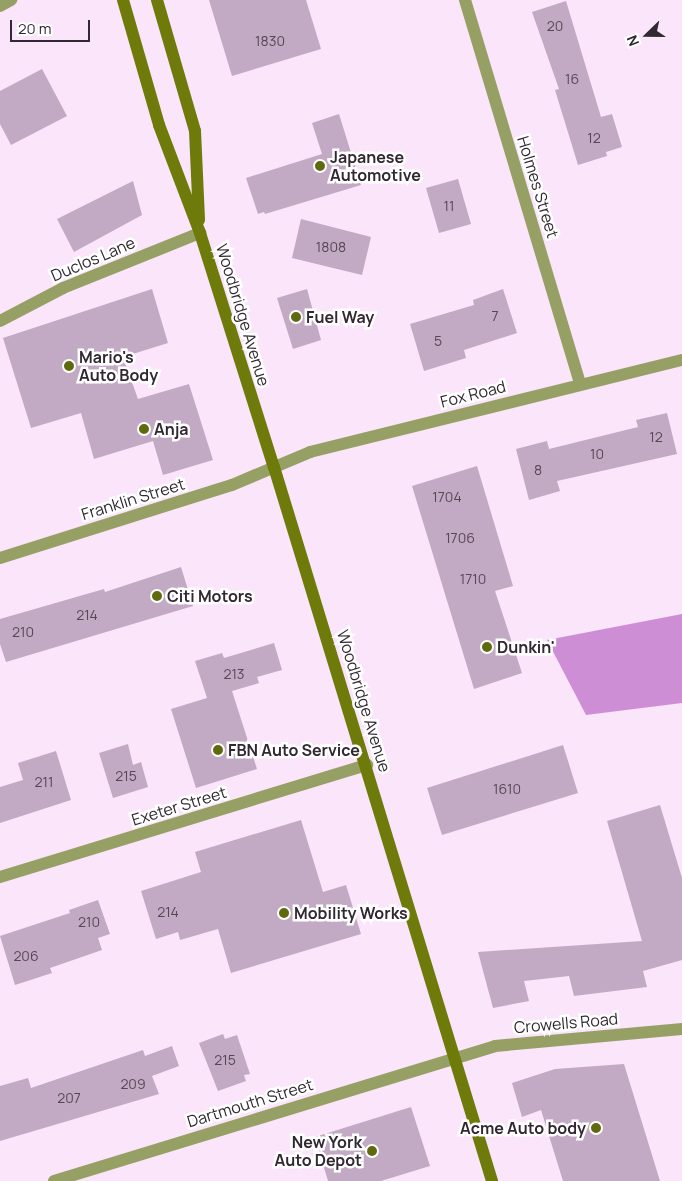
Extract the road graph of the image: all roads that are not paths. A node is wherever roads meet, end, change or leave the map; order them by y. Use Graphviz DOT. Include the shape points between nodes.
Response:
graph roads {
  1 [pos="11,0"];
  2 [pos="123,0"];
  3 [pos="157,0"];
  4 [pos="466,0"];
  5 [pos="0,6"];
  6 [pos="200,233"];
  7 [pos="0,321"];
  8 [pos="682,360"];
  9 [pos="580,383"];
  10 [pos="274,467"];
  11 [pos="0,558"];
  12 [pos="367,765"];
  13 [pos="0,877"];
  14 [pos="682,1029"];
  15 [pos="455,1058"];
  16 [pos="54,1181"];
  17 [pos="492,1181"];
  1 -- 5 [label="street"];
  2 -- 6 [label="main road, Woodbridge Avenue" via="159,126"];
  3 -- 6 [label="main road, Woodbridge Avenue" via="195,131"];
  4 -- 9 [label="street, Holmes Street"];
  6 -- 7 [label="street, Duclos Lane" via="63,288"];
  6 -- 10 [label="main road, Woodbridge Avenue"];
  8 -- 9 [label="street, Fox Road"];
  9 -- 10 [label="street, Fox Road" via="310,452"];
  10 -- 11 [label="street, Franklin Street" via="232,486"];
  10 -- 12 [label="main road, Woodbridge Avenue"];
  12 -- 13 [label="street, Exeter Street"];
  12 -- 15 [label="main road, Woodbridge Avenue"];
  14 -- 15 [label="street, Crowells Road" via="495,1046"];
  15 -- 16 [label="street, Dartmouth Street"];
  15 -- 17 [label="main road, Woodbridge Avenue"];
}
